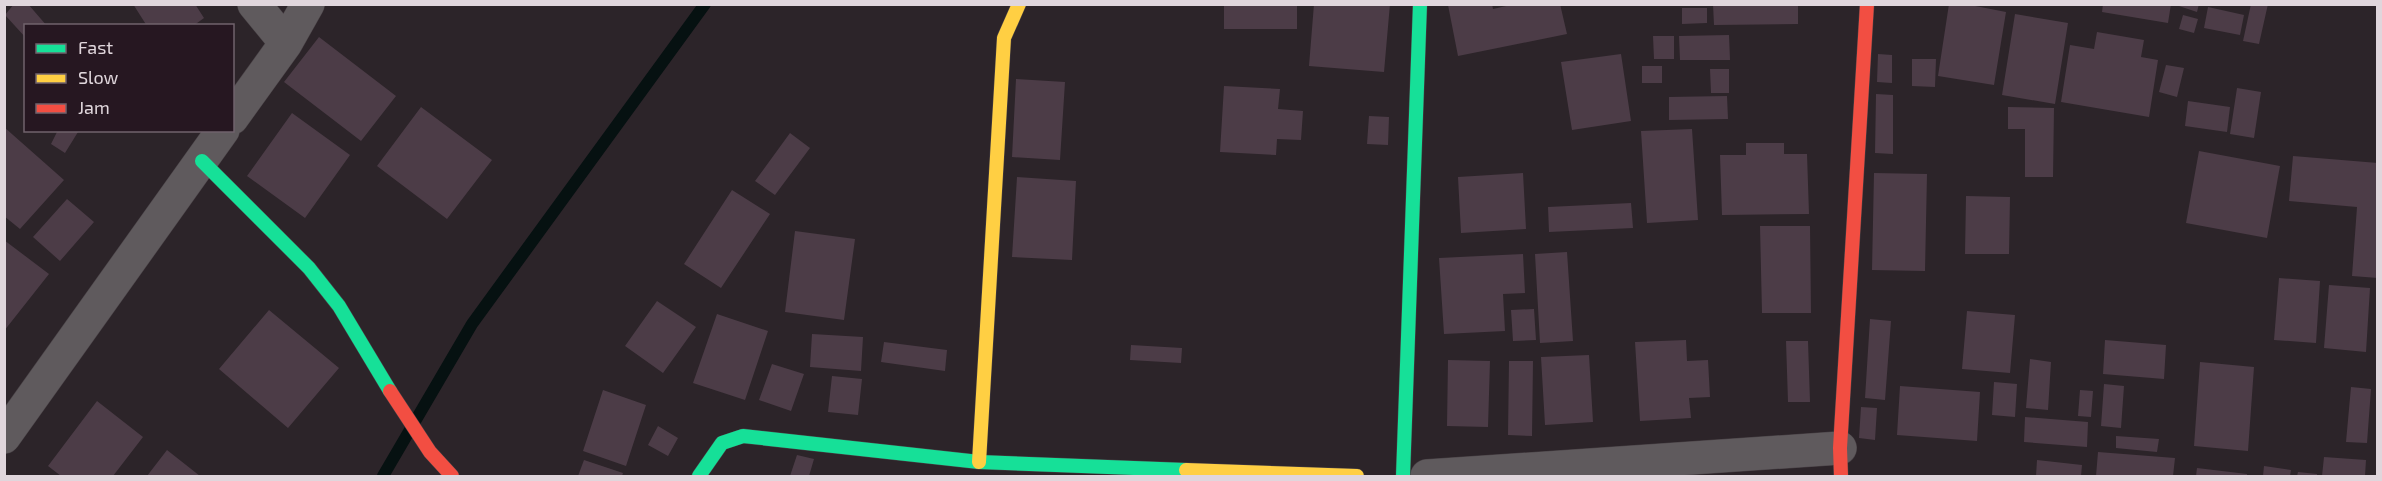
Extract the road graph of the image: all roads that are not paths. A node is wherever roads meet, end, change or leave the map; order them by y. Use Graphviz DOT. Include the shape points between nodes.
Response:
graph roads {
  1 [pos="254,4"];
  2 [pos="308,4"];
  3 [pos="1019,4"];
  4 [pos="1420,4"];
  5 [pos="1867,4"];
  6 [pos="286,43"];
  7 [pos="234,115"];
  8 [pos="222,132"];
  9 [pos="202,161"];
  10 [pos="4,437"];
  11 [pos="979,462"];
  12 [pos="1840,462"];
  13 [pos="1224,474"];
  14 [pos="452,477"];
  15 [pos="699,477"];
  16 [pos="1356,477"];
  17 [pos="1403,477"];
  18 [pos="1427,477"];
  1 -- 6 [label="street"];
  2 -- 6 [label="street"];
  3 -- 11 [label="street" via="1004,38"];
  4 -- 17 [label="street"];
  5 -- 12 [label="street"];
  6 -- 7 [label="street"];
  8 -- 9 [label="street"];
  9 -- 10 [label="street"];
  9 -- 14 [label="street" via="309,268 339,306 430,452"];
  11 -- 13 [label="street"];
  11 -- 15 [label="street" via="743,436 722,443"];
  12 -- 18 [label="street"];
  13 -- 16 [label="street"];
}
